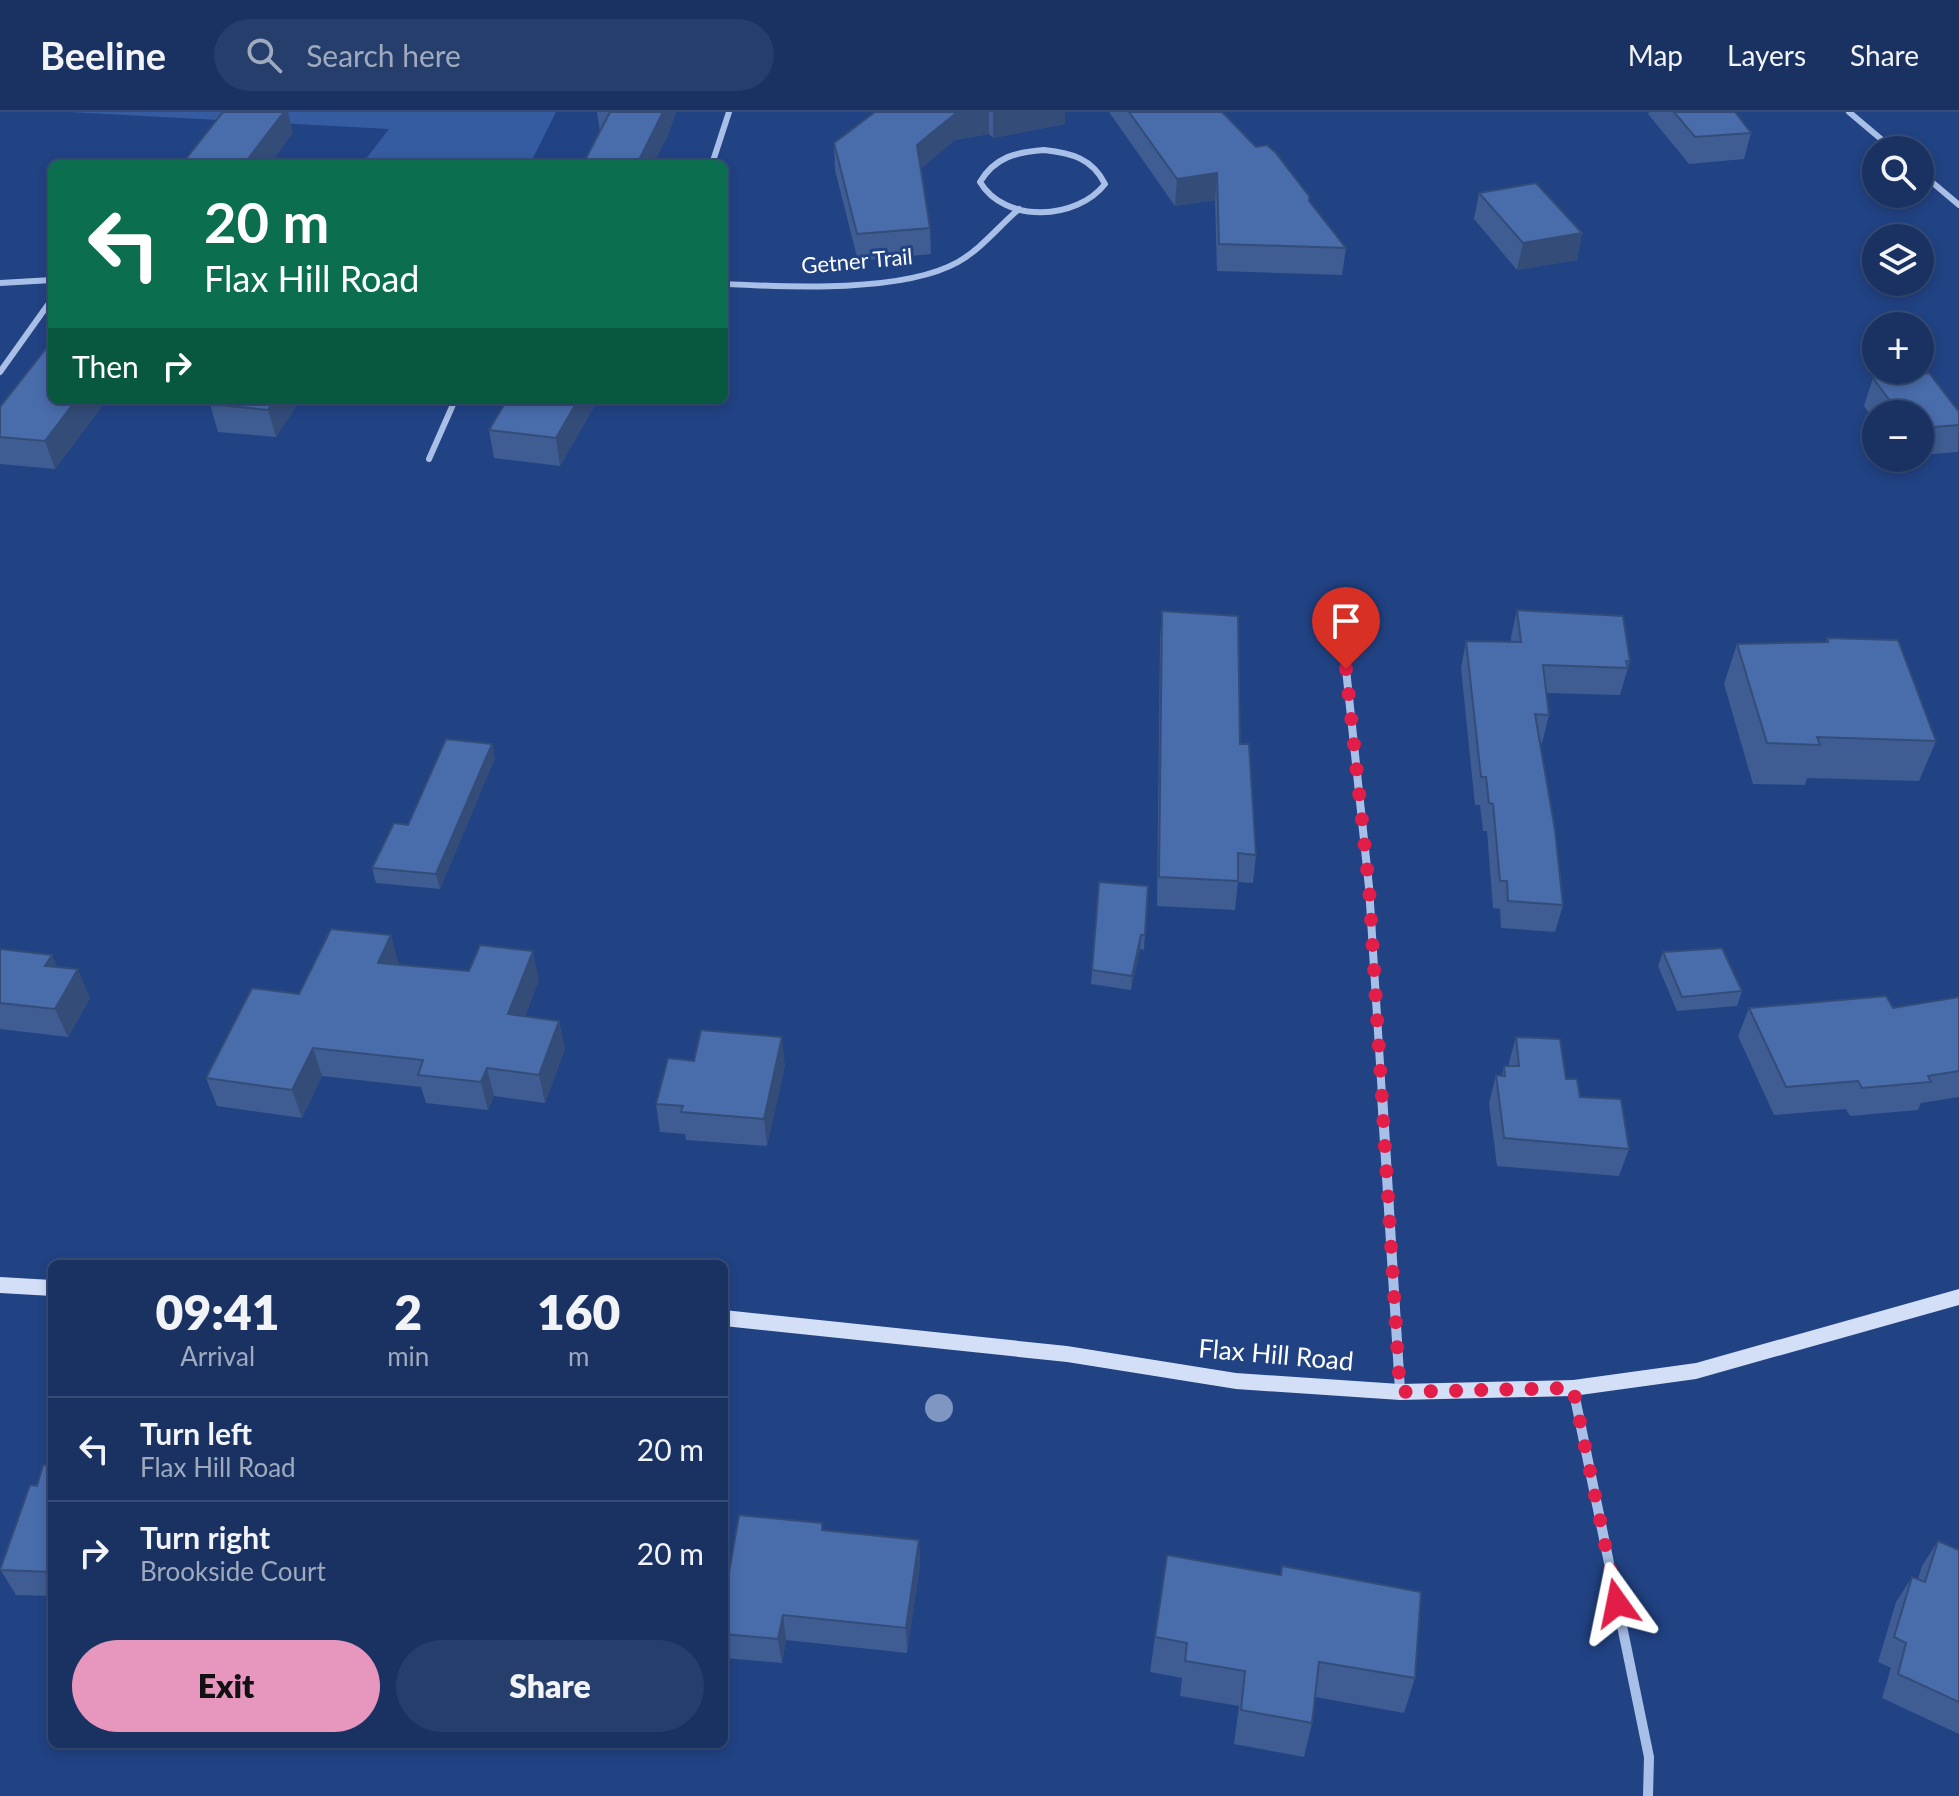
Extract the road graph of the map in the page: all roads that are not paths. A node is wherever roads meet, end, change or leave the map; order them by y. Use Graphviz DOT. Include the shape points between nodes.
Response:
graph roads {
  1 [pos="729,112"];
  2 [pos="1849,112"];
  3 [pos="1877,136"];
  4 [pos="713,160"];
  5 [pos="1934,184"];
  6 [pos="1959,205"];
  7 [pos="1019,209"];
  8 [pos="48,280"];
  9 [pos="0,283"];
  10 [pos="728,284"];
  11 [pos="48,305"];
  12 [pos="0,372"];
  13 [pos="453,404"];
  14 [pos="429,459"];
  15 [pos="1346,669"];
  16 [pos="0,1285"];
  17 [pos="48,1288"];
  18 [pos="1959,1297"];
  19 [pos="728,1318"];
  20 [pos="1573,1388"];
  21 [pos="1400,1392"];
  22 [pos="1648,1796"];
  1 -- 4 [label="street"];
  2 -- 3 [label="street"];
  5 -- 6 [label="street"];
  7 -- 7 [label="street" via="999,203 980,182 994,161 1011,154 1055,151 1093,163 1103,173 1099,195 1084,204 1065,210"];
  7 -- 10 [label="street, Getner Trail" via="956,262 911,278"];
  8 -- 9 [label="street"];
  11 -- 12 [label="street"];
  13 -- 14 [label="street"];
  15 -- 21 [label="street" via="1369,887"];
  16 -- 17 [label="main road"];
  18 -- 20 [label="main road, Flax Hill Road" via="1696,1371"];
  19 -- 21 [label="main road, Flax Hill Road" via="1067,1354 1236,1381"];
  20 -- 21 [label="main road, Flax Hill Road"];
  20 -- 22 [label="street" via="1649,1757"];
}
